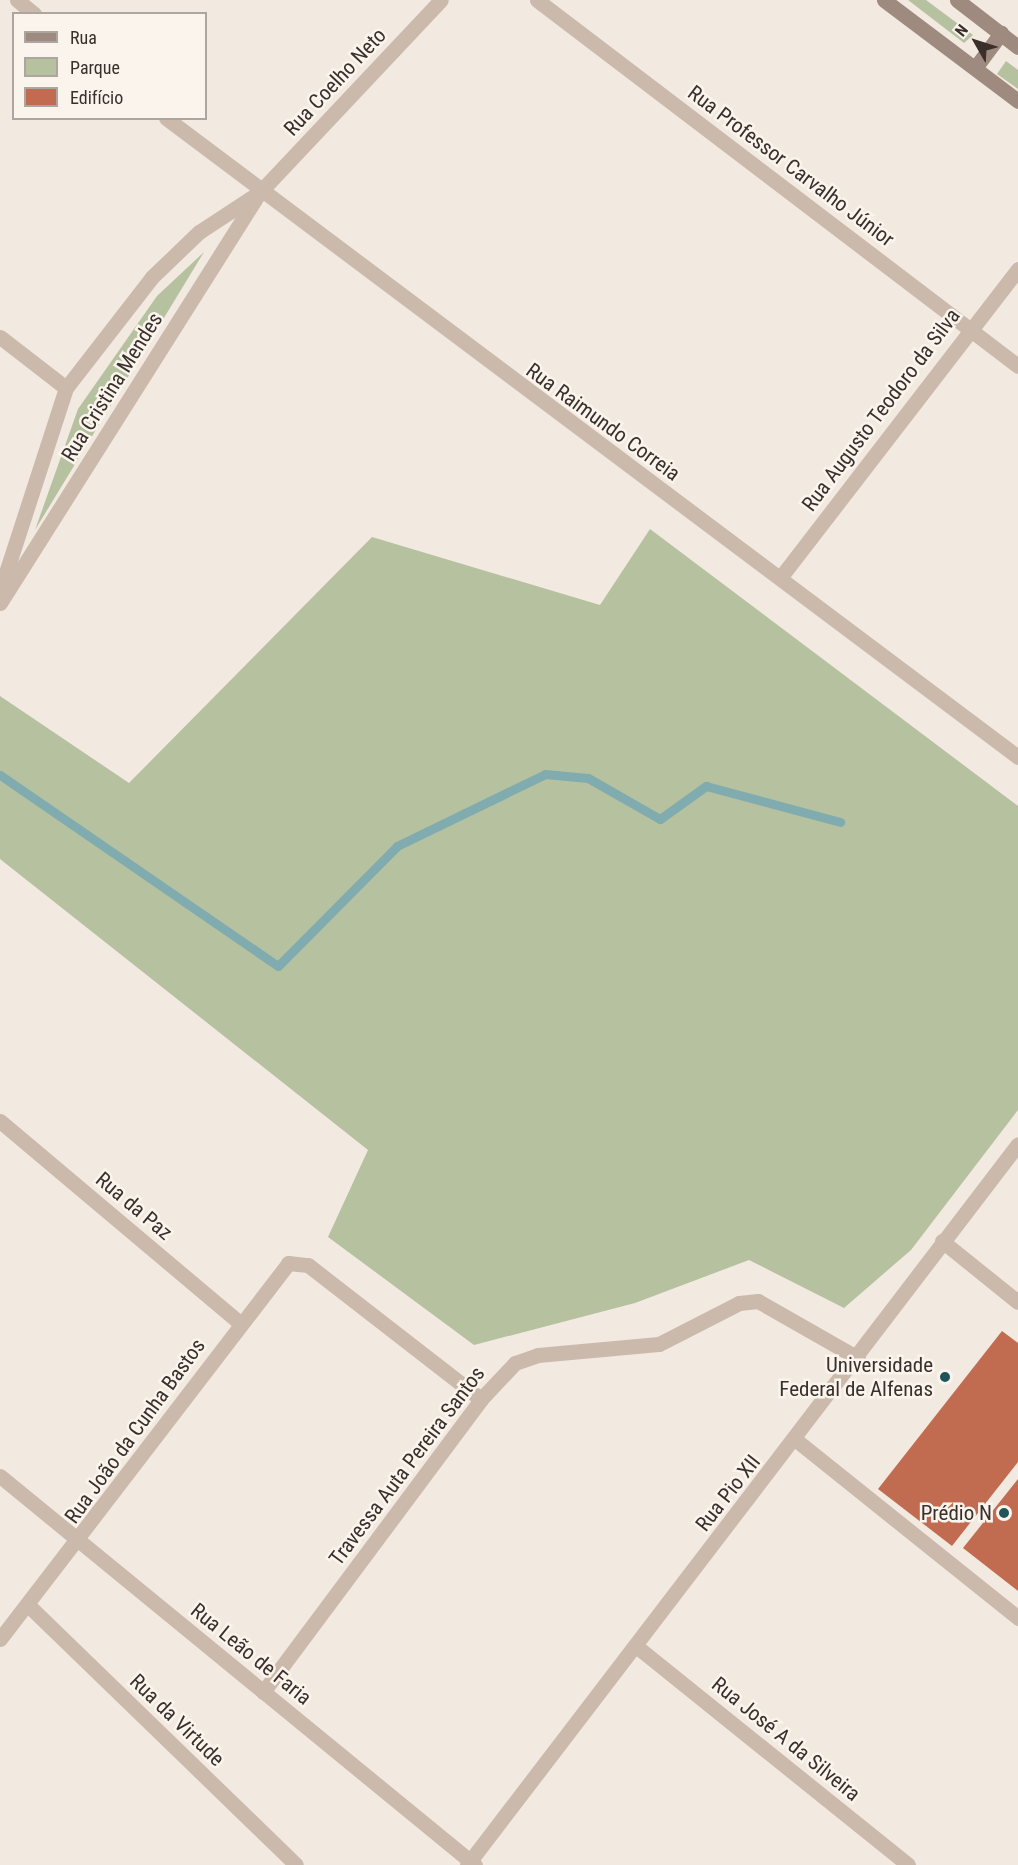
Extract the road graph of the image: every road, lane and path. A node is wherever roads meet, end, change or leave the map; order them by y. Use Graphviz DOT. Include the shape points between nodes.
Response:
graph roads {
  1 [pos="17,0"];
  2 [pos="441,0"];
  3 [pos="537,0"];
  4 [pos="884,0"];
  5 [pos="957,0"];
  6 [pos="32,12"];
  7 [pos="1000,33"];
  8 [pos="1018,47"];
  9 [pos="975,68"];
  10 [pos="1018,101"];
  11 [pos="168,120"];
  12 [pos="259,193"];
  13 [pos="1018,268"];
  14 [pos="969,327"];
  15 [pos="0,338"];
  16 [pos="1018,366"];
  17 [pos="66,388"];
  18 [pos="780,578"];
  19 [pos="0,591"];
  20 [pos="0,603"];
  21 [pos="1018,757"];
  22 [pos="0,1121"];
  23 [pos="1018,1144"];
  24 [pos="942,1241"];
  25 [pos="1018,1302"];
  26 [pos="240,1323"];
  27 [pos="858,1358"];
  28 [pos="481,1399"];
  29 [pos="796,1440"];
  30 [pos="0,1476"];
  31 [pos="79,1541"];
  32 [pos="28,1605"];
  33 [pos="1018,1618"];
  34 [pos="0,1639"];
  35 [pos="636,1646"];
  36 [pos="263,1692"];
  37 [pos="471,1864"];
  38 [pos="296,1865"];
  39 [pos="908,1865"];
  1 -- 6 [label="street"];
  2 -- 12 [label="street, Rua Coelho Neto"];
  3 -- 14 [label="street, Rua Professor Carvalho Júnior"];
  4 -- 9 [label="main road"];
  5 -- 7 [label="main road"];
  7 -- 8 [label="main road"];
  7 -- 9 [label="main road"];
  9 -- 10 [label="main road"];
  11 -- 12 [label="street, Rua Raimundo Correia"];
  12 -- 17 [label="street" via="199,232 152,277"];
  12 -- 18 [label="street, Rua Raimundo Correia"];
  12 -- 20 [label="street, Rua Cristina Mendes"];
  13 -- 14 [label="street, Rua Augusto Teodoro da Silva"];
  14 -- 16 [label="street, Rua Professor Carvalho Júnior"];
  14 -- 18 [label="street, Rua Augusto Teodoro da Silva"];
  15 -- 17 [label="street"];
  17 -- 19 [label="street"];
  18 -- 21 [label="street, Rua Raimundo Correia"];
  22 -- 26 [label="street, Rua da Paz"];
  23 -- 24 [label="street, Rua Pio XII"];
  24 -- 25 [label="street"];
  24 -- 27 [label="street, Rua Pio XII"];
  26 -- 28 [label="street, Rua João da Cunha Bastos" via="288,1263 308,1265"];
  26 -- 31 [label="street, Rua João da Cunha Bastos"];
  27 -- 28 [label="street, Travessa Auta Pereira Santos" via="776,1309 758,1301 739,1303 659,1344 538,1355 515,1363"];
  27 -- 29 [label="street, Rua Pio XII"];
  28 -- 36 [label="street, Travessa Auta Pereira Santos"];
  29 -- 33 [label="street"];
  29 -- 35 [label="street, Rua Pio XII"];
  30 -- 31 [label="street, Rua Leão de Faria"];
  31 -- 32 [label="street, Rua João da Cunha Bastos"];
  31 -- 36 [label="street, Rua Leão de Faria"];
  32 -- 34 [label="street, Rua João da Cunha Bastos"];
  32 -- 38 [label="street, Rua da Virtude"];
  35 -- 37 [label="street, Rua Pio XII"];
  35 -- 39 [label="street, Rua José A da Silveira"];
  36 -- 37 [label="street, Rua Leão de Faria"];
}
